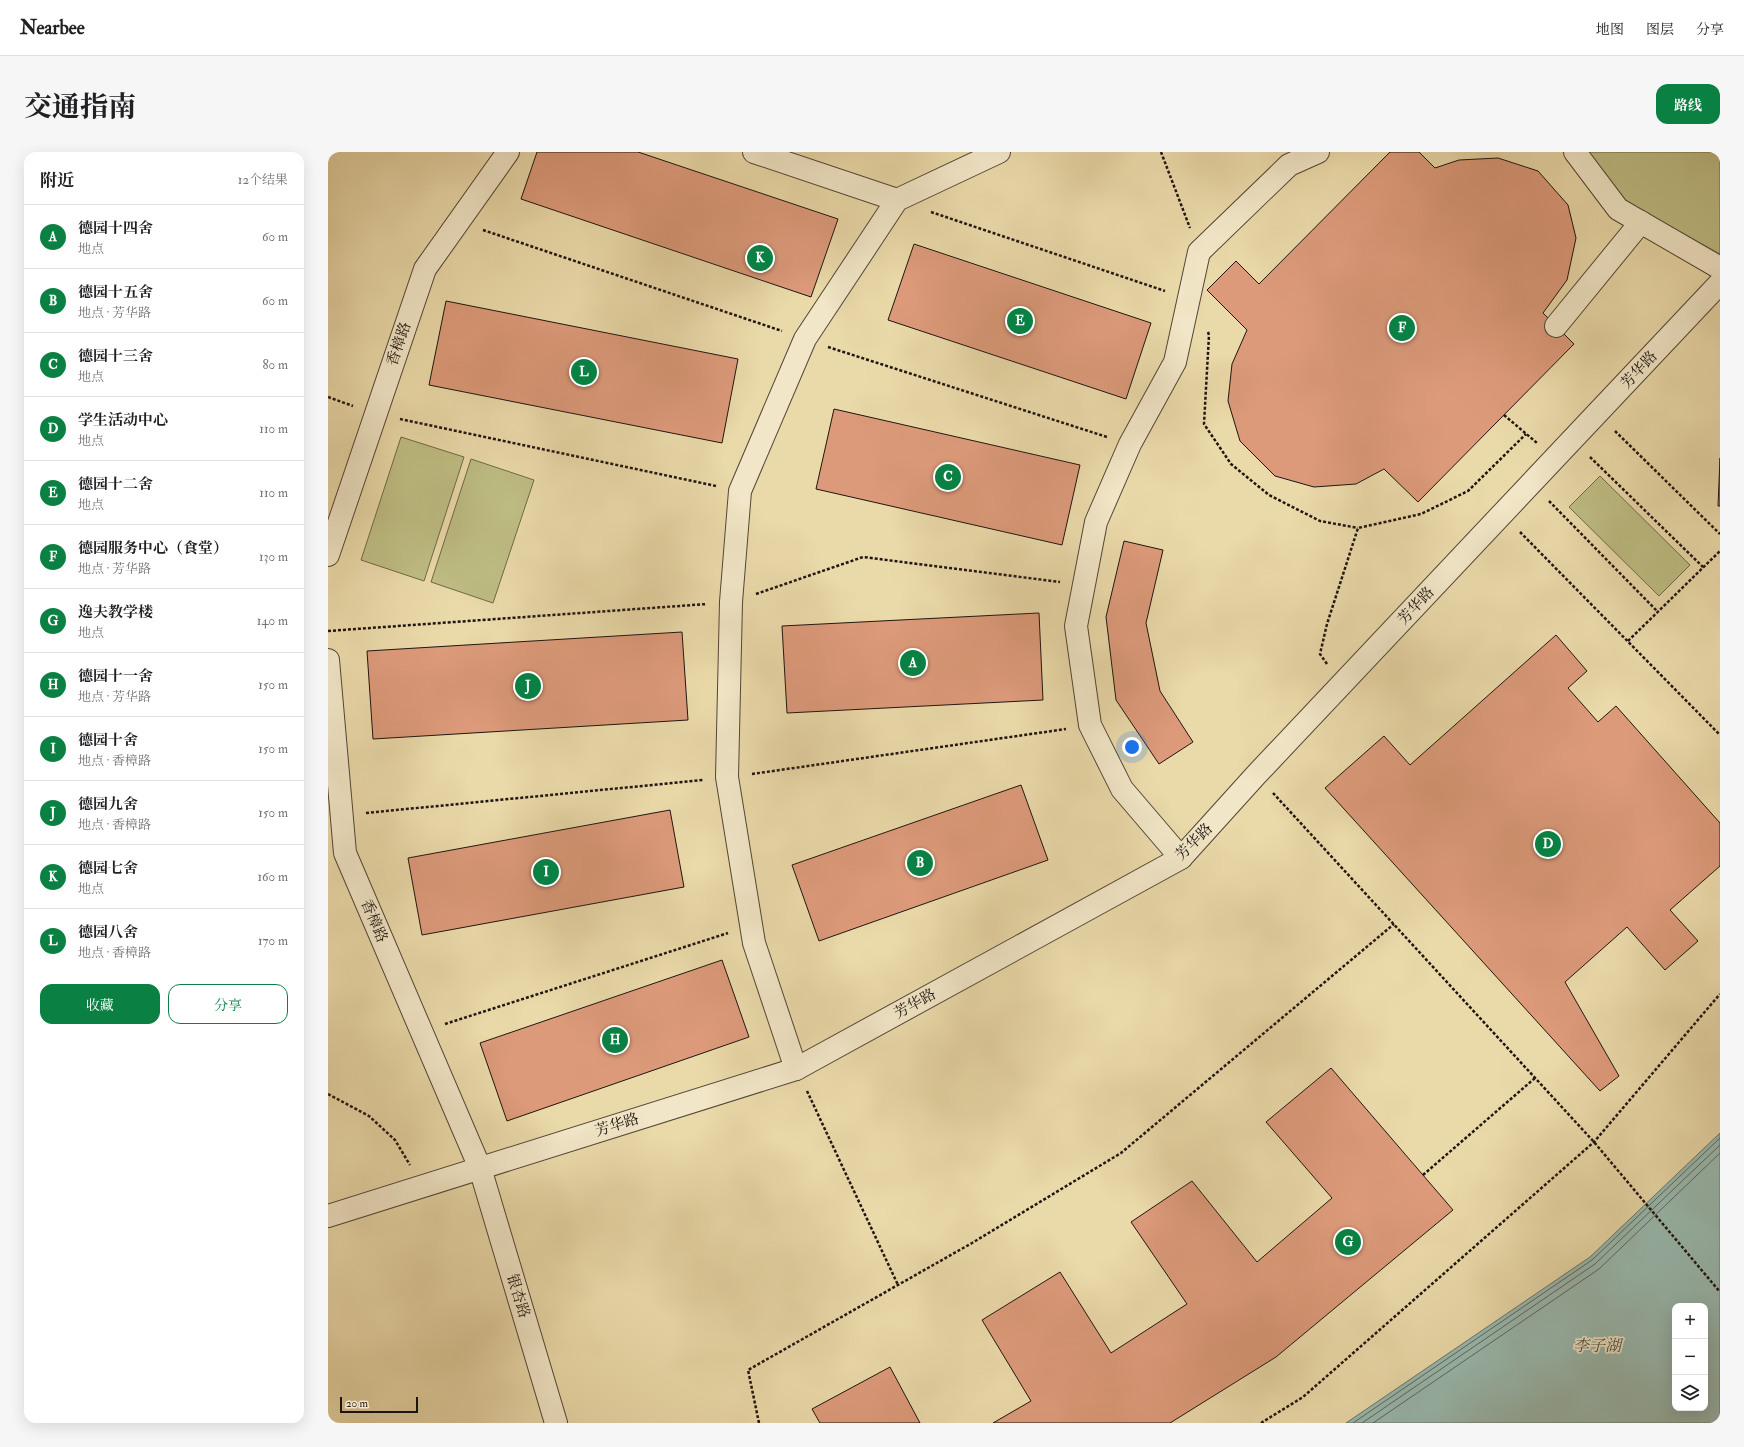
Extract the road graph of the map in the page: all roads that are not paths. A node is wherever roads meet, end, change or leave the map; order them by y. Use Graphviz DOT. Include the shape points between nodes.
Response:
graph roads {
  1 [pos="508,152"];
  2 [pos="754,152"];
  3 [pos="999,152"];
  4 [pos="1318,152"];
  5 [pos="1575,152"];
  6 [pos="896,200"];
  7 [pos="1641,222"];
  8 [pos="1720,268"];
  9 [pos="1720,283"];
  10 [pos="1556,326"];
  11 [pos="328,555"];
  12 [pos="328,660"];
  13 [pos="1181,858"];
  14 [pos="796,1069"];
  15 [pos="480,1168"];
  16 [pos="328,1216"];
  17 [pos="556,1423"];
  1 -- 11 [label="street, 香樟路" via="425,269"];
  2 -- 6 [label="street"];
  3 -- 6 [label="street"];
  4 -- 13 [label="street" via="1289,165 1199,252 1175,362 1130,444 1096,522 1076,626 1090,725 1122,789"];
  5 -- 7 [label="street" via="1618,209"];
  6 -- 14 [label="street" via="805,339 740,491 731,602 728,777 754,943"];
  7 -- 8 [label="street"];
  7 -- 10 [label="street"];
  9 -- 13 [label="street, 芳华路" via="1256,775"];
  12 -- 15 [label="street, 香樟路" via="345,853"];
  13 -- 14 [label="street, 芳华路"];
  14 -- 15 [label="street, 芳华路"];
  15 -- 16 [label="street, 芳华路"];
  15 -- 17 [label="street, 银杏路"];
}
